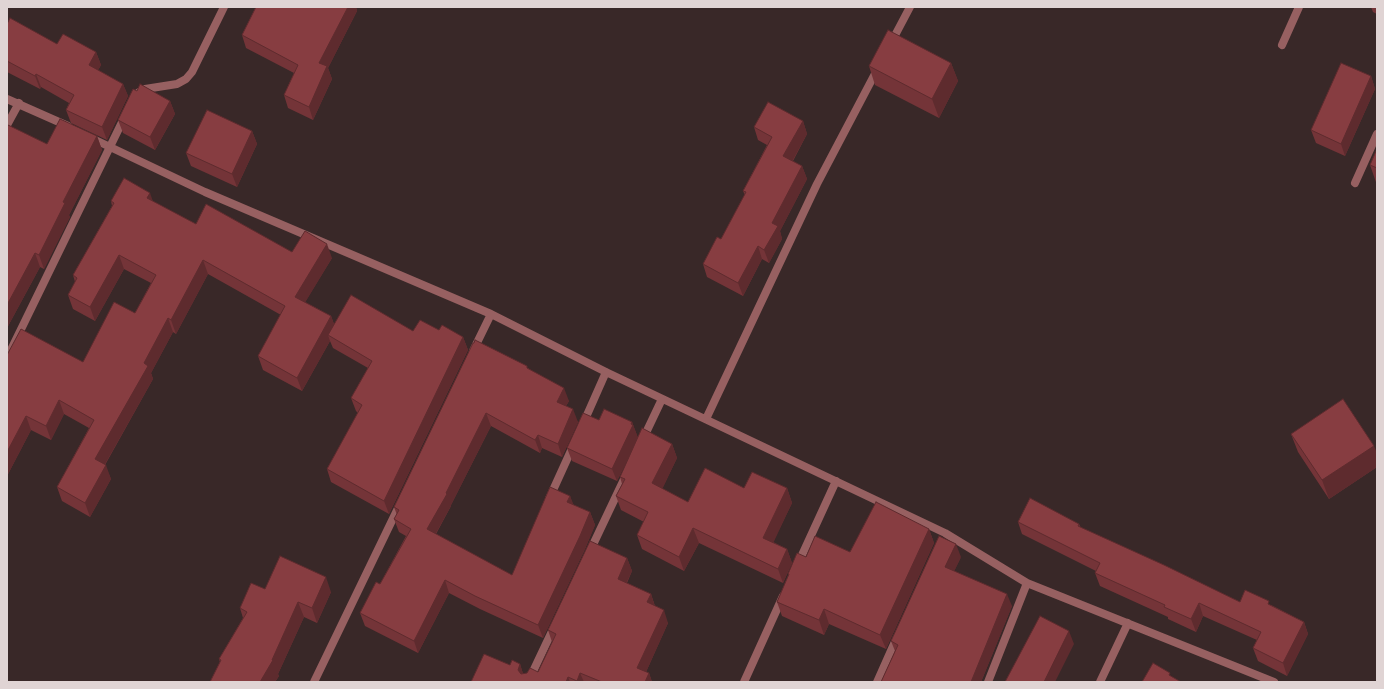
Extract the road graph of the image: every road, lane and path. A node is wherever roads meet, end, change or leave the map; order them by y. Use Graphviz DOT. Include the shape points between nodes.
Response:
graph roads {
  1 [pos="224,7"];
  2 [pos="910,7"];
  3 [pos="1299,7"];
  4 [pos="1282,45"];
  5 [pos="888,48"];
  6 [pos="881,62"];
  7 [pos="134,97"];
  8 [pos="7,99"];
  9 [pos="19,103"];
  10 [pos="127,111"];
  11 [pos="7,126"];
  12 [pos="1377,134"];
  13 [pos="110,146"];
  14 [pos="1355,183"];
  15 [pos="491,314"];
  16 [pos="471,356"];
  17 [pos="7,358"];
  18 [pos="606,372"];
  19 [pos="662,399"];
  20 [pos="706,419"];
  21 [pos="638,448"];
  22 [pos="632,462"];
  23 [pos="836,481"];
  24 [pos="403,498"];
  25 [pos="545,508"];
  26 [pos="585,562"];
  27 [pos="793,574"];
  28 [pos="1027,583"];
  29 [pos="787,588"];
  30 [pos="558,618"];
  31 [pos="1128,623"];
  32 [pos="899,632"];
  33 [pos="314,682"];
  34 [pos="528,682"];
  35 [pos="744,682"];
  36 [pos="877,682"];
  37 [pos="988,682"];
  38 [pos="1100,682"];
  39 [pos="1274,682"];
  1 -- 7 [label="street" via="192,72 186,79 177,84 145,89"];
  2 -- 5 [label="street"];
  3 -- 4 [label="street"];
  6 -- 20 [label="street" via="817,184"];
  8 -- 9 [label="street"];
  9 -- 11 [label="street"];
  9 -- 13 [label="street"];
  10 -- 13 [label="street"];
  12 -- 14 [label="street"];
  13 -- 15 [label="street" via="205,192"];
  13 -- 17 [label="street"];
  15 -- 16 [label="street"];
  15 -- 18 [label="street"];
  18 -- 19 [label="street"];
  18 -- 25 [label="street"];
  19 -- 20 [label="street"];
  19 -- 21 [label="street"];
  20 -- 23 [label="street"];
  22 -- 26 [label="street"];
  23 -- 27 [label="street"];
  23 -- 28 [label="street"];
  24 -- 33 [label="street"];
  28 -- 31 [label="street"];
  28 -- 37 [label="street"];
  29 -- 35 [label="street"];
  30 -- 34 [label="street"];
  31 -- 38 [label="street"];
  31 -- 39 [label="street"];
  32 -- 36 [label="street"];
}
